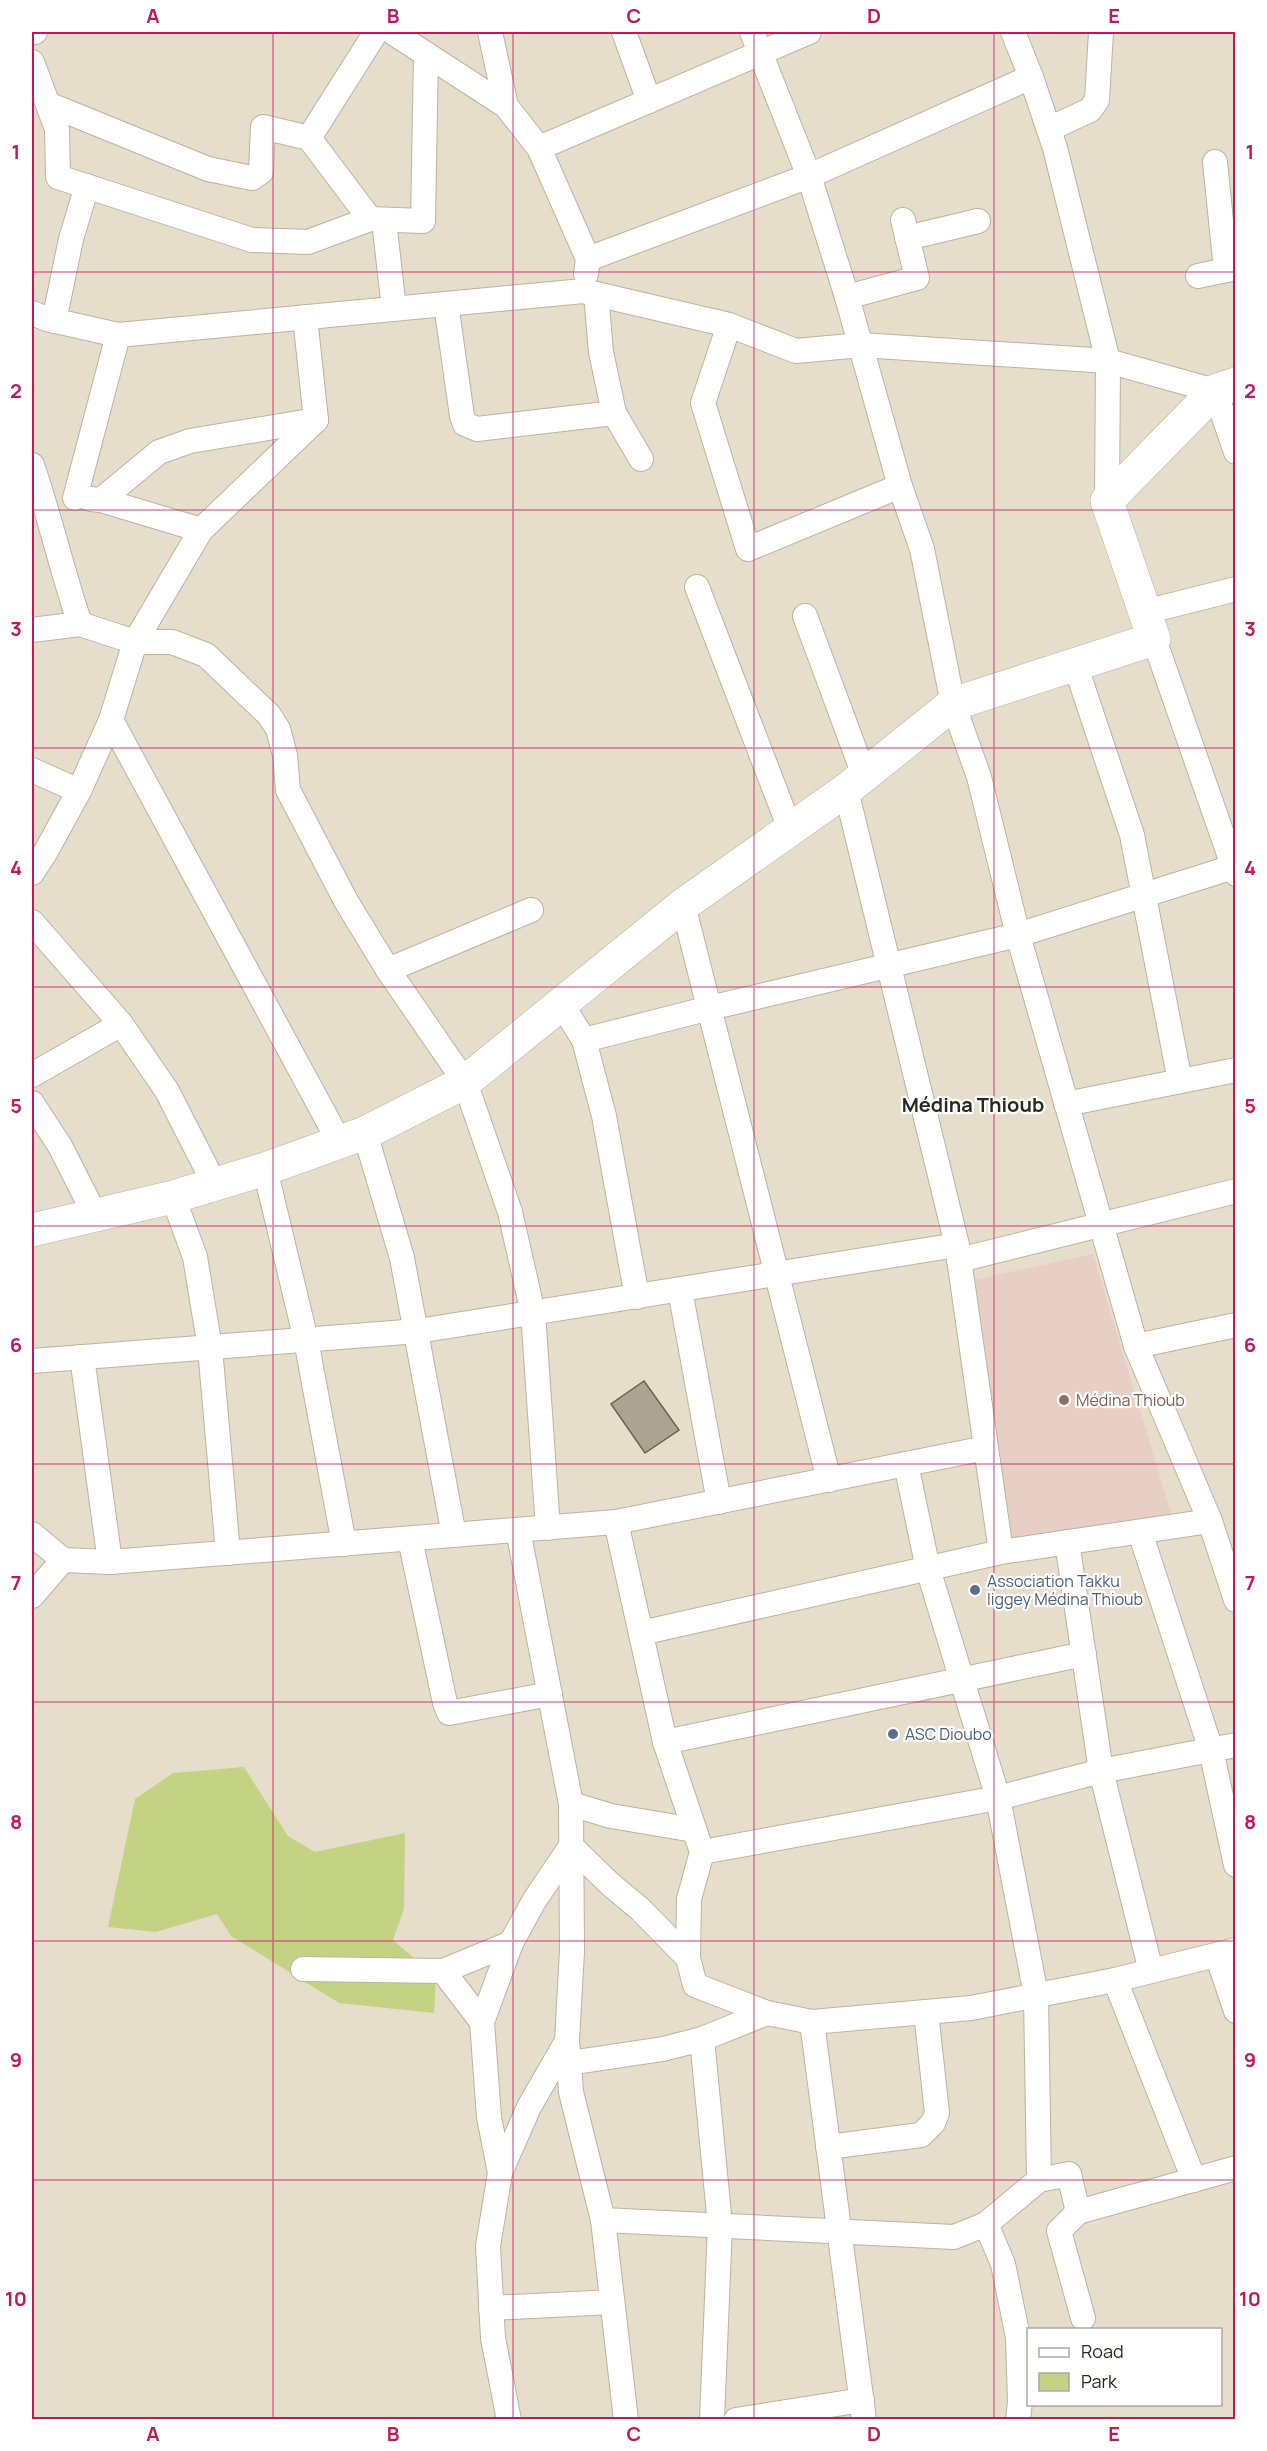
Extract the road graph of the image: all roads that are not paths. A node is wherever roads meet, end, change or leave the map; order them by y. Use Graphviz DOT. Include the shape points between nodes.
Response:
graph roads {
  1 [pos="376,32"];
  2 [pos="392,32"];
  3 [pos="490,32"];
  4 [pos="624,32"];
  5 [pos="809,32"];
  6 [pos="1013,32"];
  7 [pos="1101,32"];
  8 [pos="756,42"];
  9 [pos="426,54"];
  10 [pos="32,62"];
  11 [pos="1031,77"];
  12 [pos="649,101"];
  13 [pos="48,104"];
  14 [pos="506,106"];
  15 [pos="1049,129"];
  16 [pos="309,138"];
  17 [pos="539,148"];
  18 [pos="1215,162"];
  19 [pos="809,176"];
  20 [pos="87,186"];
  21 [pos="377,220"];
  22 [pos="978,221"];
  23 [pos="588,259"];
  24 [pos="1231,269"];
  25 [pos="1198,276"];
  26 [pos="589,292"];
  27 [pos="847,297"];
  28 [pos="446,304"];
  29 [pos="394,309"];
  30 [pos="305,317"];
  31 [pos="41,320"];
  32 [pos="729,325"];
  33 [pos="118,335"];
  34 [pos="861,345"];
  35 [pos="1107,360"];
  36 [pos="1225,387"];
  37 [pos="614,413"];
  38 [pos="316,420"];
  39 [pos="1236,452"];
  40 [pos="641,459"];
  41 [pos="32,465"];
  42 [pos="900,486"];
  43 [pos="75,498"];
  44 [pos="101,500"];
  45 [pos="1107,501"];
  46 [pos="47,508"];
  47 [pos="201,530"];
  48 [pos="697,587"];
  49 [pos="1236,589"];
  50 [pos="805,616"];
  51 [pos="80,624"];
  52 [pos="1150,625"];
  53 [pos="32,630"];
  54 [pos="135,642"];
  55 [pos="1075,664"];
  56 [pos="953,704"];
  57 [pos="111,720"];
  58 [pos="32,770"];
  59 [pos="855,782"];
  60 [pos="79,791"];
  61 [pos="790,829"];
  62 [pos="1234,871"];
  63 [pos="32,873"];
  64 [pos="1145,896"];
  65 [pos="684,905"];
  66 [pos="531,910"];
  67 [pos="32,922"];
  68 [pos="1018,935"];
  69 [pos="888,966"];
  70 [pos="388,970"];
  71 [pos="562,1005"];
  72 [pos="710,1008"];
  73 [pos="120,1024"];
  74 [pos="584,1040"];
  75 [pos="1236,1070"];
  76 [pos="32,1075"];
  77 [pos="1180,1081"];
  78 [pos="465,1082"];
  79 [pos="32,1103"];
  80 [pos="1066,1104"];
  81 [pos="352,1138"];
  82 [pos="265,1169"];
  83 [pos="215,1185"];
  84 [pos="1236,1191"];
  85 [pos="173,1197"];
  86 [pos="95,1215"];
  87 [pos="1100,1225"];
  88 [pos="32,1230"];
  89 [pos="958,1253"];
  90 [pos="778,1274"];
  91 [pos="680,1290"];
  92 [pos="637,1297"];
  93 [pos="533,1313"];
  94 [pos="1236,1325"];
  95 [pos="418,1332"];
  96 [pos="306,1340"];
  97 [pos="1136,1347"];
  98 [pos="210,1348"];
  99 [pos="82,1358"];
  100 [pos="32,1359"];
  101 [pos="986,1448"];
  102 [pos="906,1464"];
  103 [pos="829,1479"];
  104 [pos="719,1502"];
  105 [pos="1210,1521"];
  106 [pos="616,1522"];
  107 [pos="548,1528"];
  108 [pos="518,1530"];
  109 [pos="1140,1532"];
  110 [pos="32,1534"];
  111 [pos="454,1535"];
  112 [pos="410,1539"];
  113 [pos="1067,1542"];
  114 [pos="344,1544"];
  115 [pos="1002,1552"];
  116 [pos="228,1553"];
  117 [pos="63,1560"];
  118 [pos="110,1562"];
  119 [pos="928,1569"];
  120 [pos="32,1596"];
  121 [pos="1236,1600"];
  122 [pos="641,1634"];
  123 [pos="1084,1654"];
  124 [pos="962,1679"];
  125 [pos="550,1694"];
  126 [pos="665,1742"];
  127 [pos="1236,1745"];
  128 [pos="1211,1750"];
  129 [pos="1101,1771"];
  130 [pos="998,1798"];
  131 [pos="571,1804"];
  132 [pos="698,1841"];
  133 [pos="571,1846"];
  134 [pos="1236,1865"];
  135 [pos="511,1943"];
  136 [pos="1226,1952"];
  137 [pos="688,1958"];
  138 [pos="303,1969"];
  139 [pos="443,1971"];
  140 [pos="1151,1971"];
  141 [pos="1115,1980"];
  142 [pos="1036,1995"];
  143 [pos="1236,2011"];
  144 [pos="926,2012"];
  145 [pos="767,2013"];
  146 [pos="482,2022"];
  147 [pos="812,2022"];
  148 [pos="702,2039"];
  149 [pos="568,2052"];
  150 [pos="828,2147"];
  151 [pos="1236,2168"];
  152 [pos="500,2173"];
  153 [pos="1039,2180"];
  154 [pos="1194,2180"];
  155 [pos="1078,2212"];
  156 [pos="603,2220"];
  157 [pos="986,2224"];
  158 [pos="720,2225"];
  159 [pos="839,2230"];
  160 [pos="612,2302"];
  161 [pos="491,2308"];
  162 [pos="1083,2318"];
  163 [pos="863,2410"];
  164 [pos="749,2418"];
  165 [pos="509,2420"];
  166 [pos="626,2420"];
  167 [pos="712,2420"];
  168 [pos="1018,2420"];
  1 -- 16 [label="street"];
  2 -- 9 [label="street"];
  3 -- 14 [label="street"];
  4 -- 12 [label="street"];
  5 -- 8 [label="street"];
  6 -- 11 [label="street"];
  7 -- 15 [label="street" via="1097,100 1090,110"];
  8 -- 12 [label="street"];
  8 -- 19 [label="street"];
  9 -- 14 [label="street"];
  9 -- 21 [label="street" via="423,221"];
  10 -- 13 [label="street"];
  11 -- 15 [label="street"];
  11 -- 19 [label="street"];
  12 -- 17 [label="street"];
  13 -- 16 [label="street" via="208,169 252,178 261,172 261,129"];
  13 -- 20 [label="street" via="57,129 58,177"];
  14 -- 17 [label="street"];
  15 -- 35 [label="street"];
  16 -- 21 [label="street"];
  17 -- 23 [label="street"];
  18 -- 24 [label="street"];
  19 -- 23 [label="street"];
  19 -- 27 [label="street"];
  20 -- 21 [label="street" via="252,240 308,242"];
  20 -- 31 [label="street"];
  21 -- 29 [label="street"];
  22 -- 27 [label="street" via="905,229 917,278"];
  23 -- 26 [label="street"];
  24 -- 25 [label="street"];
  26 -- 28 [label="street"];
  26 -- 32 [label="street"];
  26 -- 37 [label="street"];
  27 -- 34 [label="street"];
  28 -- 29 [label="street"];
  28 -- 37 [label="street" via="465,424 477,429"];
  29 -- 30 [label="street"];
  30 -- 33 [label="street"];
  30 -- 38 [label="street"];
  31 -- 33 [label="street"];
  32 -- 34 [label="street" via="796,351"];
  32 -- 42 [label="street" via="703,403 748,549"];
  33 -- 43 [label="street"];
  34 -- 35 [label="street"];
  34 -- 42 [label="street"];
  35 -- 36 [label="street"];
  35 -- 45 [label="street"];
  36 -- 39 [label="street"];
  36 -- 45 [label="street"];
  37 -- 40 [label="street"];
  38 -- 44 [label="street" via="190,441 159,452"];
  38 -- 47 [label="street"];
  41 -- 46 [label="street"];
  42 -- 56 [label="street" via="922,549"];
  43 -- 44 [label="street"];
  43 -- 46 [label="street"];
  44 -- 47 [label="street"];
  45 -- 52 [label="street"];
  46 -- 51 [label="street"];
  47 -- 54 [label="street"];
  48 -- 61 [label="street"];
  49 -- 52 [label="street"];
  50 -- 59 [label="street"];
  51 -- 53 [label="street"];
  51 -- 54 [label="street"];
  52 -- 55 [label="street"];
  52 -- 62 [label="street"];
  54 -- 57 [label="street"];
  54 -- 70 [label="street" via="172,642 206,656 269,715 278,729 285,755 288,790 346,901"];
  55 -- 56 [label="street"];
  55 -- 64 [label="street" via="1131,835"];
  56 -- 59 [label="street"];
  56 -- 68 [label="street" via="979,777"];
  57 -- 60 [label="street"];
  57 -- 81 [label="street"];
  58 -- 60 [label="street"];
  59 -- 61 [label="street"];
  59 -- 69 [label="street"];
  60 -- 63 [label="street"];
  61 -- 65 [label="street"];
  62 -- 64 [label="street"];
  64 -- 68 [label="street"];
  64 -- 77 [label="street"];
  65 -- 71 [label="street"];
  65 -- 72 [label="street"];
  66 -- 70 [label="street"];
  67 -- 73 [label="street"];
  68 -- 69 [label="street"];
  68 -- 80 [label="street"];
  69 -- 72 [label="street"];
  69 -- 89 [label="street"];
  70 -- 78 [label="street"];
  71 -- 74 [label="street"];
  71 -- 78 [label="street"];
  72 -- 74 [label="street"];
  72 -- 90 [label="street"];
  73 -- 76 [label="street"];
  73 -- 83 [label="street" via="167,1091"];
  74 -- 92 [label="street" via="604,1116"];
  75 -- 77 [label="street"];
  77 -- 80 [label="street"];
  78 -- 81 [label="street"];
  78 -- 93 [label="street" via="510,1212"];
  79 -- 86 [label="street" via="60,1146"];
  80 -- 87 [label="street"];
  81 -- 82 [label="street"];
  81 -- 95 [label="street" via="402,1258"];
  82 -- 83 [label="street"];
  82 -- 96 [label="street"];
  83 -- 85 [label="street"];
  84 -- 87 [label="street"];
  85 -- 86 [label="street"];
  85 -- 98 [label="street" via="195,1257"];
  86 -- 88 [label="street"];
  87 -- 89 [label="street"];
  87 -- 97 [label="street"];
  89 -- 90 [label="street"];
  89 -- 101 [label="street"];
  90 -- 91 [label="street"];
  90 -- 103 [label="street"];
  91 -- 92 [label="street"];
  91 -- 104 [label="street"];
  92 -- 93 [label="street"];
  93 -- 95 [label="street"];
  93 -- 107 [label="street"];
  94 -- 97 [label="street"];
  95 -- 96 [label="street"];
  95 -- 111 [label="street"];
  96 -- 98 [label="street"];
  96 -- 114 [label="street"];
  97 -- 105 [label="street"];
  98 -- 99 [label="street"];
  98 -- 116 [label="street"];
  99 -- 100 [label="street"];
  99 -- 118 [label="street"];
  101 -- 102 [label="street"];
  101 -- 115 [label="street"];
  102 -- 103 [label="street"];
  102 -- 119 [label="street"];
  103 -- 104 [label="street"];
  104 -- 106 [label="street"];
  105 -- 109 [label="street"];
  105 -- 121 [label="street"];
  106 -- 107 [label="street"];
  106 -- 122 [label="street"];
  107 -- 108 [label="street"];
  108 -- 111 [label="street"];
  108 -- 125 [label="street"];
  109 -- 113 [label="street"];
  109 -- 128 [label="street"];
  110 -- 117 [label="street"];
  111 -- 112 [label="street"];
  112 -- 114 [label="street"];
  112 -- 125 [label="street" via="449,1713"];
  113 -- 115 [label="street"];
  113 -- 123 [label="street"];
  114 -- 116 [label="street"];
  115 -- 119 [label="street"];
  116 -- 118 [label="street"];
  117 -- 118 [label="street"];
  117 -- 120 [label="street"];
  119 -- 122 [label="street"];
  119 -- 124 [label="street"];
  122 -- 126 [label="street"];
  123 -- 124 [label="street"];
  123 -- 129 [label="street"];
  124 -- 126 [label="street"];
  124 -- 130 [label="street"];
  125 -- 131 [label="street"];
  126 -- 132 [label="street"];
  127 -- 128 [label="street"];
  128 -- 129 [label="street"];
  128 -- 134 [label="street"];
  129 -- 130 [label="street"];
  129 -- 140 [label="street"];
  130 -- 132 [label="street"];
  130 -- 142 [label="street"];
  131 -- 132 [label="street"];
  131 -- 133 [label="street"];
  132 -- 137 [label="street" via="689,1899"];
  133 -- 135 [label="street"];
  133 -- 137 [label="street"];
  133 -- 149 [label="street"];
  135 -- 139 [label="street"];
  135 -- 146 [label="street"];
  136 -- 140 [label="street"];
  136 -- 143 [label="street"];
  137 -- 145 [label="street" via="695,1984"];
  138 -- 139 [label="street"];
  139 -- 146 [label="street"];
  140 -- 141 [label="street"];
  141 -- 142 [label="street"];
  141 -- 154 [label="street"];
  142 -- 144 [label="street"];
  142 -- 153 [label="street"];
  144 -- 147 [label="street"];
  144 -- 150 [label="street" via="937,2113 933,2123 921,2135"];
  145 -- 147 [label="street"];
  145 -- 148 [label="street"];
  146 -- 152 [label="street" via="489,2117"];
  147 -- 150 [label="street"];
  148 -- 149 [label="street" via="663,2049"];
  148 -- 158 [label="street"];
  149 -- 152 [label="street" via="529,2107"];
  149 -- 156 [label="street" via="571,2092"];
  150 -- 159 [label="street"];
  151 -- 154 [label="street"];
  152 -- 161 [label="street" via="488,2246"];
  153 -- 155 [label="street" via="1069,2174"];
  153 -- 157 [label="street"];
  154 -- 155 [label="street"];
  155 -- 162 [label="street" via="1059,2231"];
  156 -- 158 [label="street"];
  156 -- 160 [label="street"];
  157 -- 159 [label="street" via="954,2237"];
  157 -- 168 [label="street" via="1003,2264 1018,2337"];
  158 -- 159 [label="street"];
  158 -- 167 [label="street"];
  159 -- 163 [label="street"];
  160 -- 161 [label="street"];
  160 -- 166 [label="street"];
  161 -- 165 [label="street"];
  163 -- 164 [label="street"];
}
